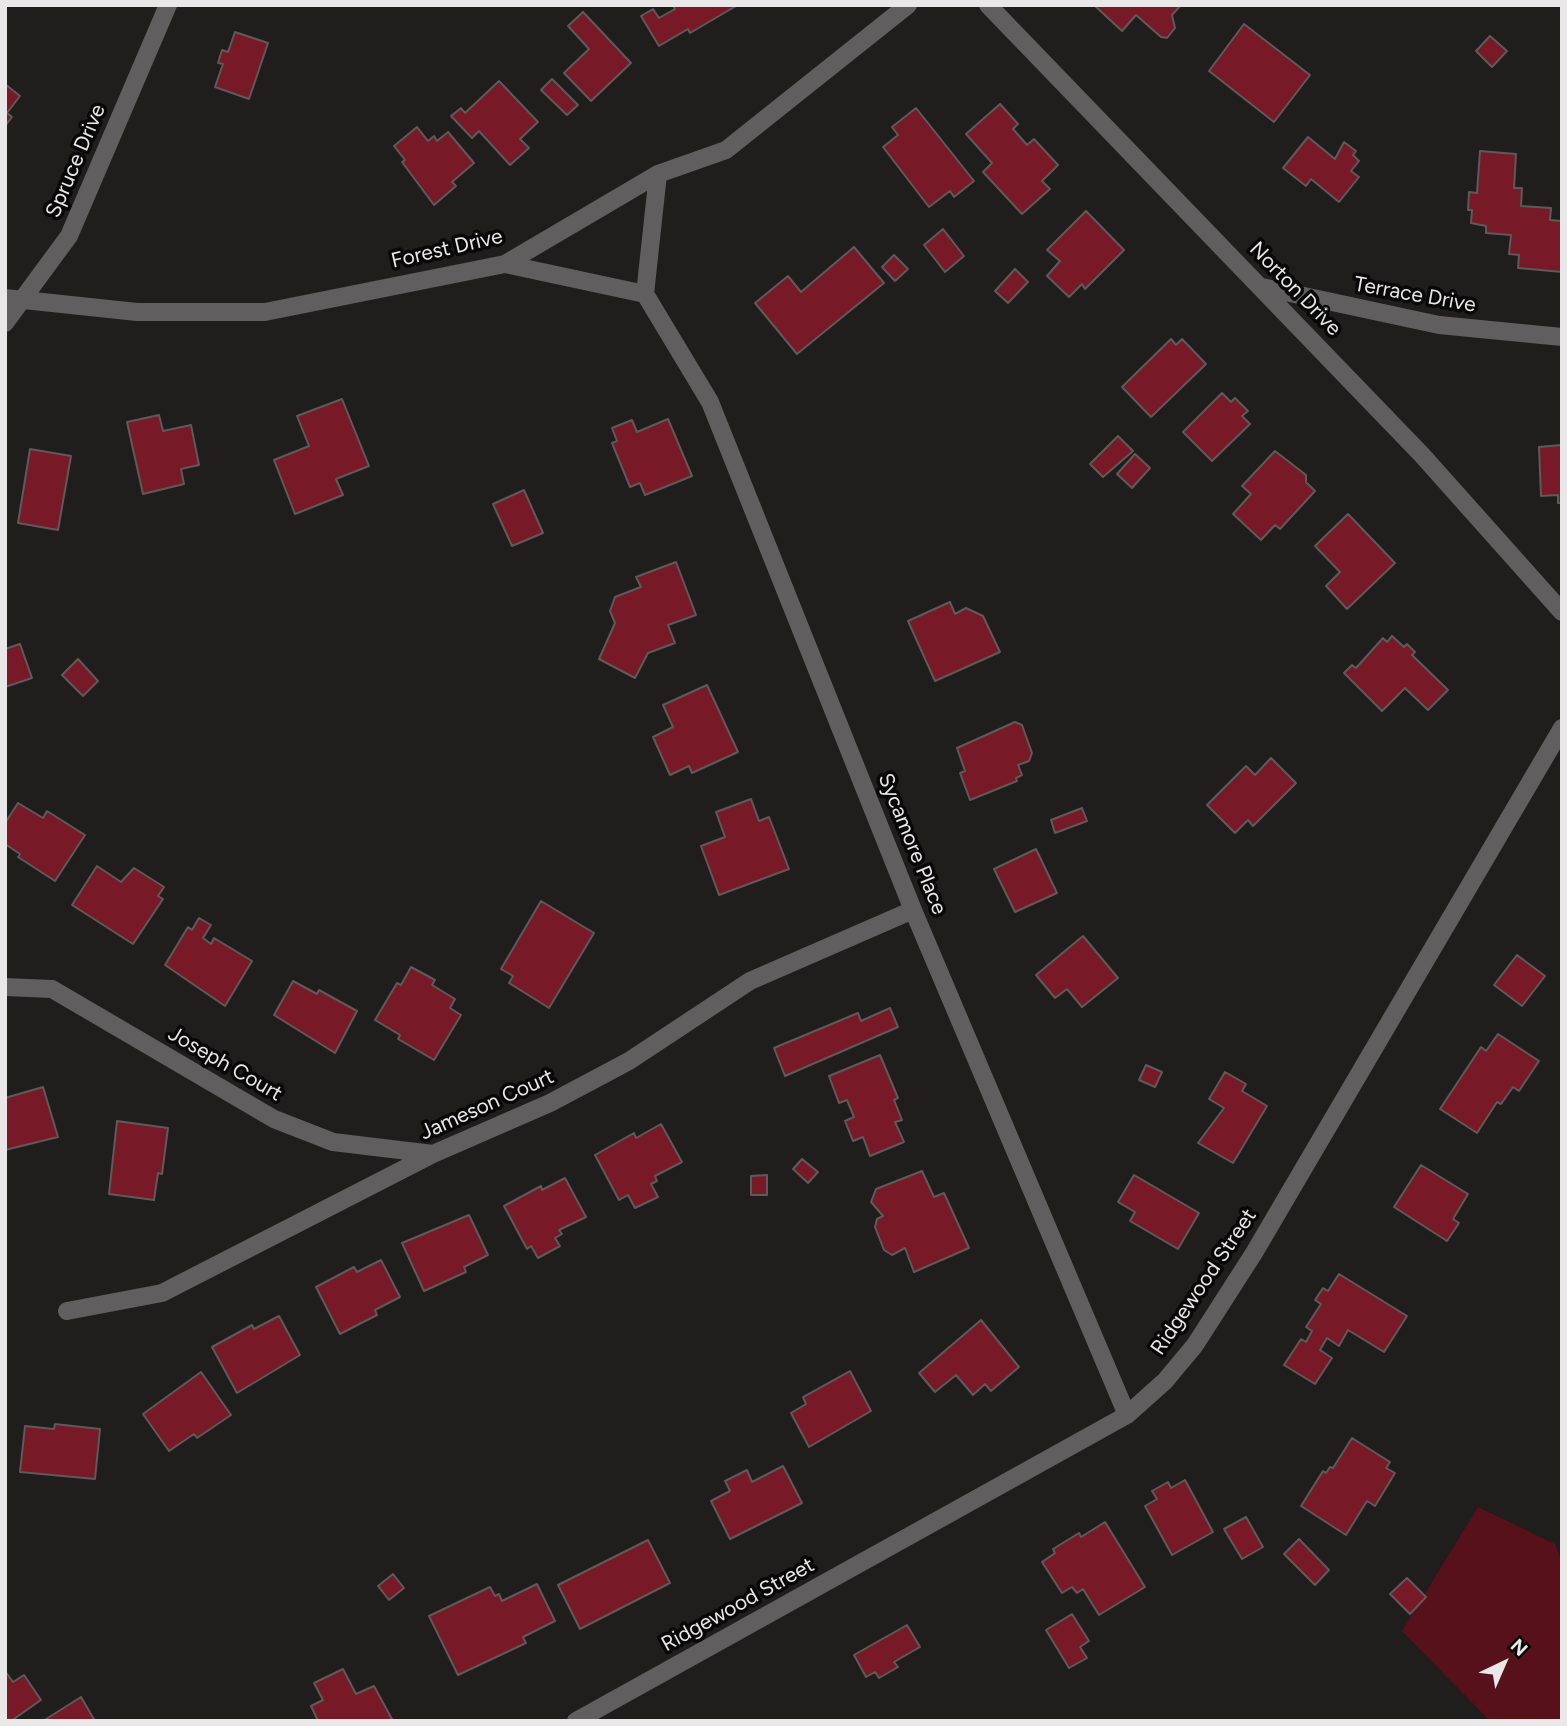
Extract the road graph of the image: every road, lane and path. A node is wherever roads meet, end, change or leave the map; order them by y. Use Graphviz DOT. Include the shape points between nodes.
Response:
graph roads {
  1 [pos="168,5"];
  2 [pos="908,5"];
  3 [pos="988,5"];
  4 [pos="658,174"];
  5 [pos="505,264"];
  6 [pos="1262,287"];
  7 [pos="645,294"];
  8 [pos="13,300"];
  9 [pos="5,323"];
  10 [pos="1562,337"];
  11 [pos="1562,612"];
  12 [pos="1562,728"];
  13 [pos="913,910"];
  14 [pos="5,987"];
  15 [pos="433,1154"];
  16 [pos="67,1311"];
  17 [pos="1127,1415"];
  18 [pos="576,1721"];
  1 -- 8 [label="street, Spruce Drive" via="69,236"];
  2 -- 4 [label="street, Forest Drive" via="726,150"];
  3 -- 6 [label="street, Norton Drive"];
  4 -- 5 [label="street, Forest Drive"];
  4 -- 7 [label="street"];
  5 -- 7 [label="street"];
  5 -- 8 [label="street, Forest Drive" via="265,312 137,312"];
  6 -- 10 [label="street, Terrace Drive" via="1439,325"];
  6 -- 11 [label="street, Norton Drive" via="1422,455"];
  7 -- 13 [label="street, Sycamore Place" via="710,402"];
  8 -- 9 [label="street, Spruce Drive"];
  12 -- 17 [label="street, Ridgewood Street" via="1254,1253 1195,1345 1165,1381"];
  13 -- 15 [label="street, Jameson Court" via="750,981 629,1061 550,1103"];
  13 -- 17 [label="street, Sycamore Place"];
  14 -- 15 [label="street, Joseph Court" via="52,989 274,1119 333,1142"];
  15 -- 16 [label="street, Jameson Court" via="162,1293"];
  17 -- 18 [label="street, Ridgewood Street"];
}
